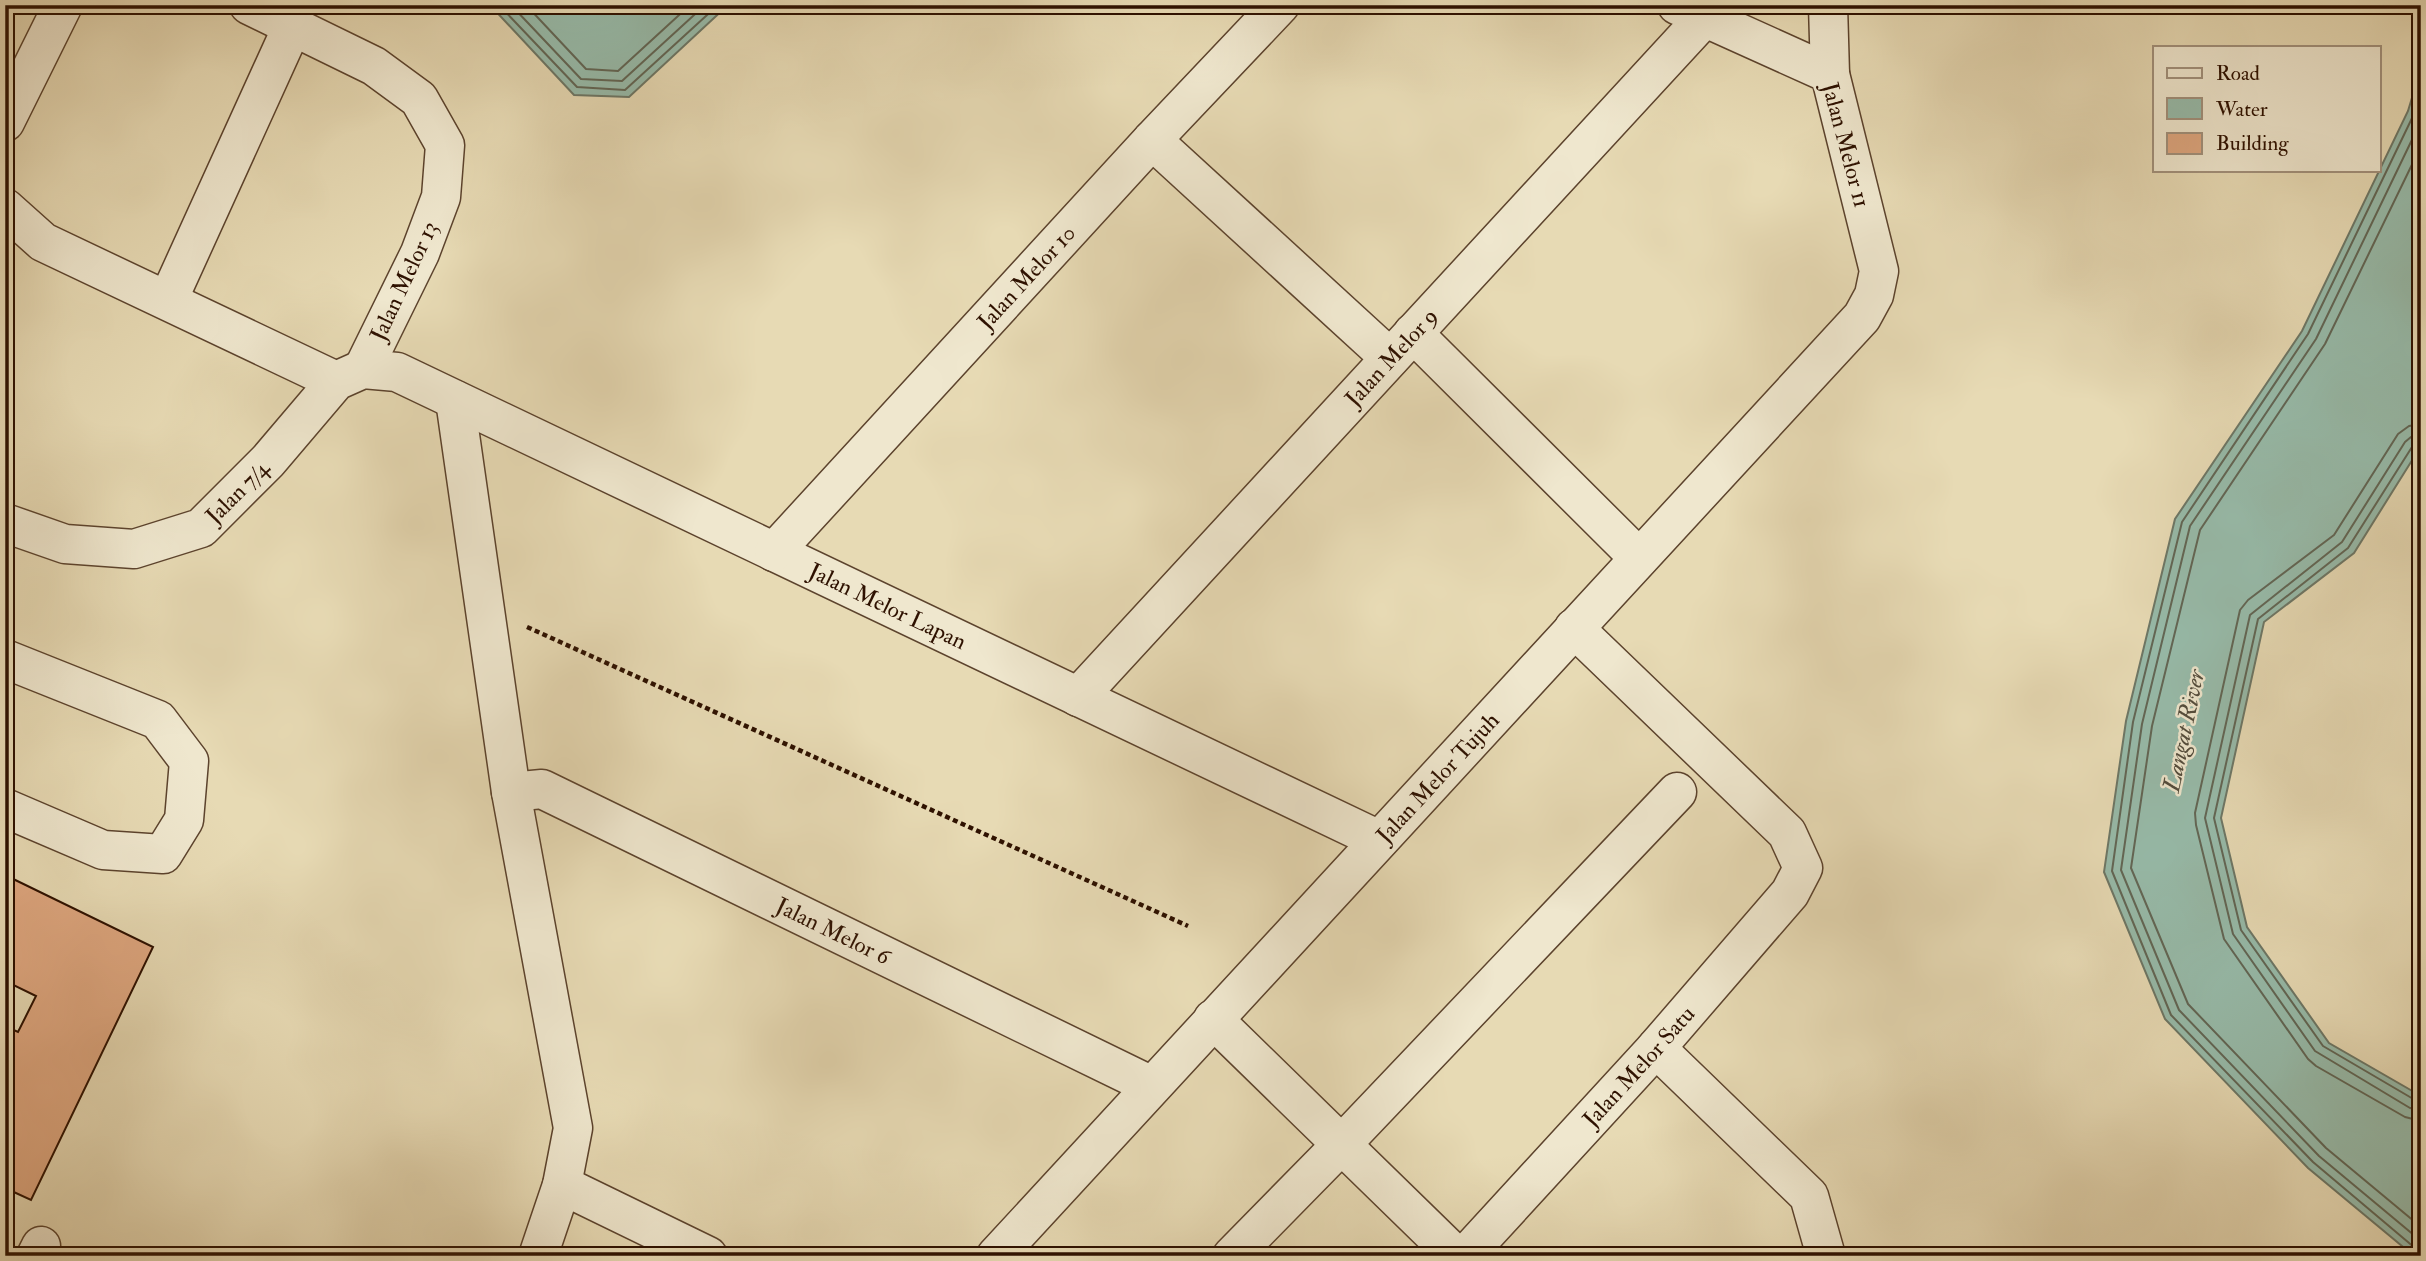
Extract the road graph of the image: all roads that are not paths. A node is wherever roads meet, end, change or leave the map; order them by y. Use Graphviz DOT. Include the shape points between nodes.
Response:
graph roads {
  1 [pos="62,5"];
  2 [pos="248,5"];
  3 [pos="1280,5"];
  4 [pos="1828,5"];
  5 [pos="1690,12"];
  6 [pos="293,25"];
  7 [pos="1829,74"];
  8 [pos="5,122"];
  9 [pos="1152,140"];
  10 [pos="5,208"];
  11 [pos="1874,295"];
  12 [pos="168,300"];
  13 [pos="1402,345"];
  14 [pos="365,374"];
  15 [pos="455,400"];
  16 [pos="5,523"];
  17 [pos="774,552"];
  18 [pos="1639,558"];
  19 [pos="1574,628"];
  20 [pos="5,659"];
  21 [pos="1078,697"];
  22 [pos="511,792"];
  23 [pos="1677,792"];
  24 [pos="5,808"];
  25 [pos="1379,840"];
  26 [pos="1213,1019"];
  27 [pos="1656,1048"];
  28 [pos="1152,1086"];
  29 [pos="1341,1145"];
  30 [pos="562,1185"];
  31 [pos="538,1256"];
  32 [pos="708,1256"];
  33 [pos="996,1256"];
  34 [pos="1232,1256"];
  35 [pos="1455,1256"];
  36 [pos="1465,1256"];
  37 [pos="1826,1256"];
  1 -- 8 [label="street"];
  2 -- 6 [label="street, Jalan Melor 13"];
  3 -- 9 [label="street, Jalan Melor 10"];
  4 -- 7 [label="street"];
  5 -- 7 [label="street, Jalan Melor 11"];
  5 -- 13 [label="street, Jalan Melor 9"];
  6 -- 12 [label="street"];
  6 -- 14 [label="street, Jalan Melor 13" via="374,66 419,99 445,145 441,197"];
  7 -- 11 [label="street, Jalan Melor 11" via="1879,271"];
  9 -- 13 [label="street"];
  9 -- 17 [label="street, Jalan Melor 10"];
  10 -- 12 [label="street" via="43,242"];
  11 -- 18 [label="street, Jalan Melor Tujuh" via="1863,317"];
  12 -- 14 [label="street"];
  13 -- 18 [label="street"];
  13 -- 21 [label="street, Jalan Melor 9"];
  14 -- 15 [label="street, Jalan Melor Lapan"];
  14 -- 16 [label="street, Jalan 7/4" via="201,528 134,550 65,544"];
  15 -- 17 [label="street, Jalan Melor Lapan"];
  15 -- 22 [label="street"];
  17 -- 21 [label="street, Jalan Melor Lapan"];
  18 -- 19 [label="street, Jalan Melor Tujuh"];
  19 -- 25 [label="street, Jalan Melor Tujuh"];
  19 -- 27 [label="street, Jalan Melor Satu" via="1787,834 1802,868 1790,893"];
  20 -- 24 [label="street" via="158,720 188,761 184,820 163,854 103,850"];
  21 -- 25 [label="street, Jalan Melor Lapan"];
  22 -- 28 [label="street, Jalan Melor 6" via="542,789"];
  22 -- 30 [label="street" via="573,1128"];
  23 -- 29 [label="street"];
  25 -- 26 [label="street, Jalan Melor Tujuh"];
  26 -- 28 [label="street, Jalan Melor Tujuh"];
  26 -- 29 [label="street"];
  27 -- 36 [label="street, Jalan Melor Satu"];
  27 -- 37 [label="street" via="1808,1196"];
  28 -- 33 [label="street, Jalan Melor Tujuh"];
  29 -- 34 [label="street"];
  29 -- 35 [label="street"];
  30 -- 31 [label="street"];
  30 -- 32 [label="street"];
}
